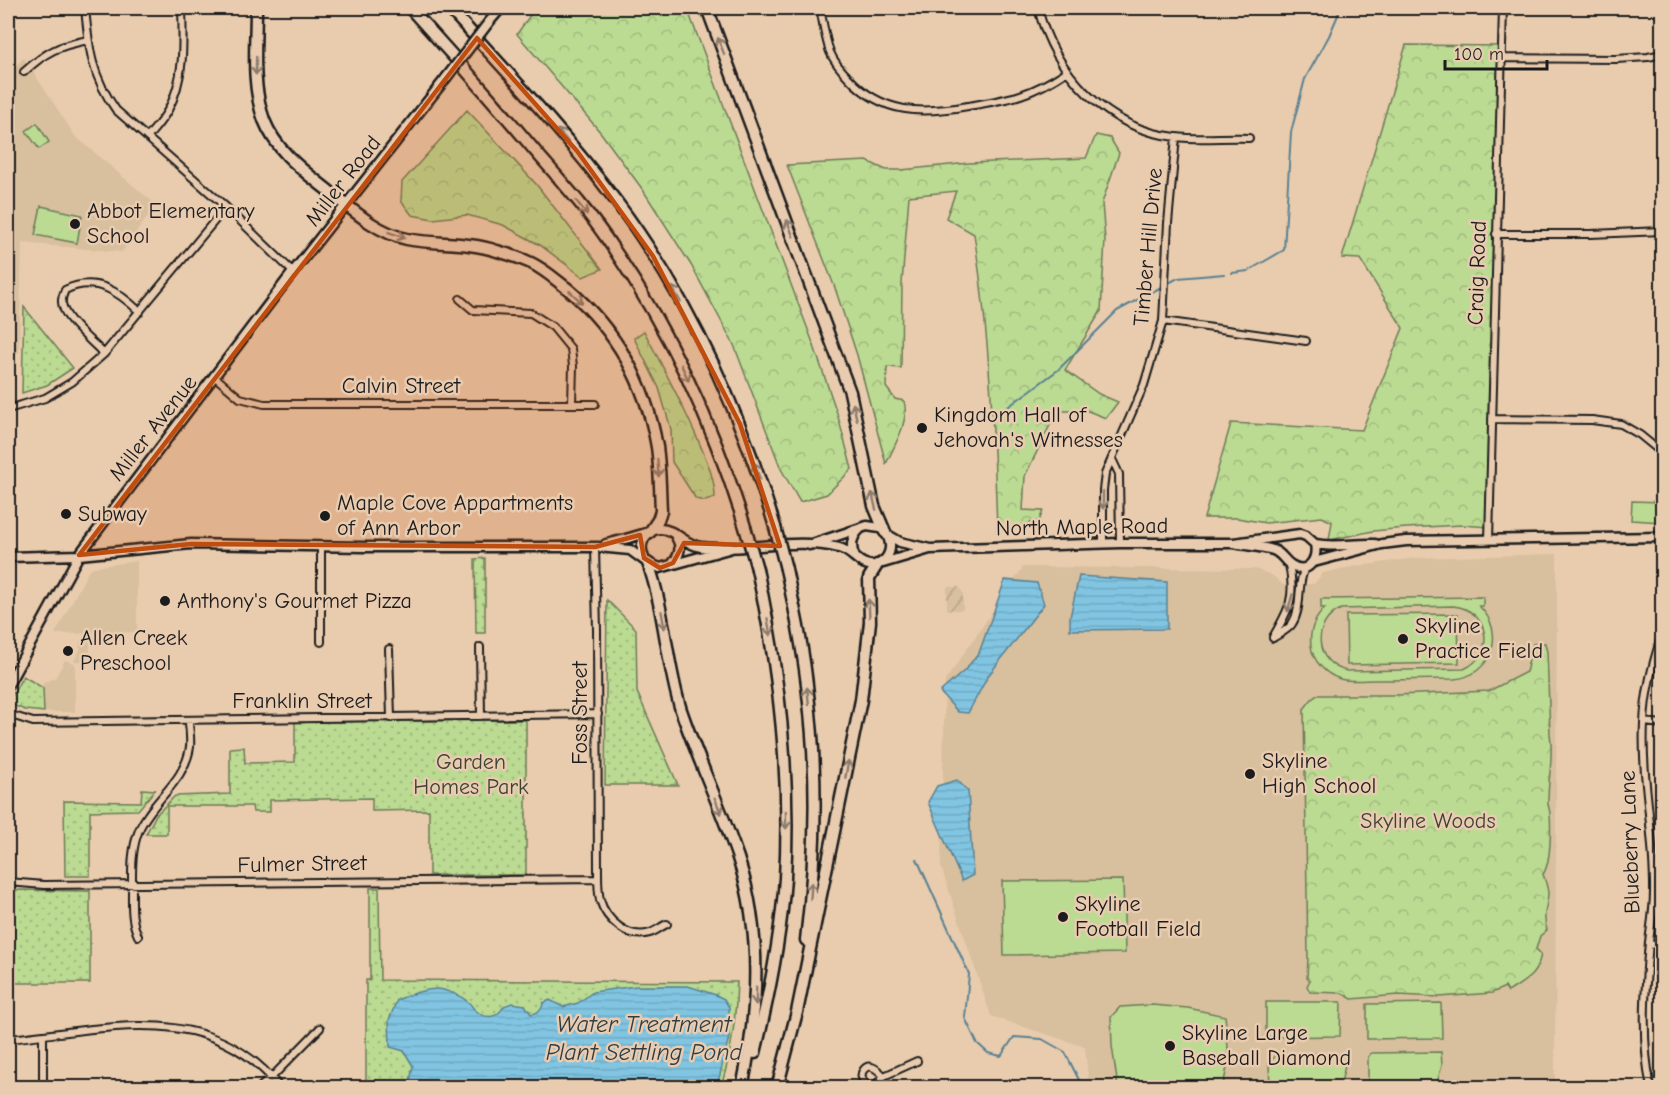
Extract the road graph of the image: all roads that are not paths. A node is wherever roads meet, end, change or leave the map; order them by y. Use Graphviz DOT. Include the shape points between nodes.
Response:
graph roads {
  1 [pos="85,8"];
  2 [pos="182,8"];
  3 [pos="256,8"];
  4 [pos="410,8"];
  5 [pos="449,8"];
  6 [pos="501,8"];
  7 [pos="707,8"];
  8 [pos="820,8"];
  9 [pos="1038,8"];
  10 [pos="1503,8"];
  11 [pos="88,40"];
  12 [pos="1662,54"];
  13 [pos="1502,58"];
  14 [pos="24,72"];
  15 [pos="1066,72"];
  16 [pos="148,137"];
  17 [pos="1176,137"];
  18 [pos="1249,138"];
  19 [pos="347,205"];
  20 [pos="226,207"];
  21 [pos="1662,231"];
  22 [pos="1496,234"];
  23 [pos="293,272"];
  24 [pos="460,299"];
  25 [pos="140,312"];
  26 [pos="1163,321"];
  27 [pos="1306,341"];
  28 [pos="104,354"];
  29 [pos="215,377"];
  30 [pos="572,404"];
  31 [pos="596,404"];
  32 [pos="8,409"];
  33 [pos="1492,419"];
  34 [pos="1662,453"];
  35 [pos="1112,459"];
  36 [pos="861,529"];
  37 [pos="650,532"];
  38 [pos="887,534"];
  39 [pos="675,535"];
  40 [pos="1288,537"];
  41 [pos="1662,537"];
  42 [pos="1489,540"];
  43 [pos="1103,543"];
  44 [pos="1120,543"];
  45 [pos="1234,543"];
  46 [pos="1316,544"];
  47 [pos="1382,544"];
  48 [pos="809,545"];
  49 [pos="321,546"];
  50 [pos="596,547"];
  51 [pos="732,548"];
  52 [pos="930,549"];
  53 [pos="79,555"];
  54 [pos="1283,556"];
  55 [pos="8,557"];
  56 [pos="855,557"];
  57 [pos="646,561"];
  58 [pos="1314,562"];
  59 [pos="673,564"];
  60 [pos="878,564"];
  61 [pos="1289,565"];
  62 [pos="1305,567"];
  63 [pos="1662,634"];
  64 [pos="321,642"];
  65 [pos="480,646"];
  66 [pos="389,649"];
  67 [pos="8,685"];
  68 [pos="8,714"];
  69 [pos="598,714"];
  70 [pos="481,716"];
  71 [pos="391,718"];
  72 [pos="189,720"];
  73 [pos="1644,722"];
  74 [pos="1662,724"];
  75 [pos="598,879"];
  76 [pos="8,882"];
  77 [pos="132,884"];
  78 [pos="667,924"];
  79 [pos="138,936"];
  80 [pos="1649,944"];
  81 [pos="1662,946"];
  82 [pos="797,1012"];
  83 [pos="321,1028"];
  84 [pos="43,1036"];
  85 [pos="8,1039"];
  86 [pos="917,1061"];
  87 [pos="884,1076"];
  88 [pos="272,1077"];
  89 [pos="43,1088"];
  90 [pos="259,1088"];
  91 [pos="280,1088"];
  92 [pos="744,1088"];
  93 [pos="777,1088"];
  94 [pos="871,1088"];
  95 [pos="1651,1088"];
  1 -- 11 [label="street"];
  2 -- 16 [label="street" via="182,68 176,92"];
  3 -- 19 [label="highway, one-way" via="255,73 257,98 265,121 280,148 298,167"];
  4 -- 92 [label="highway, one-way, bridge" via="554,172 613,246 657,319 690,385 715,441 745,527 769,627 781,704 786,839 785,879 768,995"];
  82 -- 5 [label="highway, one-way, bridge" via="809,911 814,785 800,636 763,486 736,413 709,356 653,256 576,151"];
  6 -- 19 [label="main road, Miller Road, bridge"];
  38 -- 7 [label="highway, one-way" via="874,506 850,392"];
  8 -- 15 [label="street" via="831,53 844,73 861,91 902,109 924,112 1008,99 1029,93"];
  9 -- 15 [label="street" via="1049,44"];
  10 -- 13 [label="street, Craig Road"];
  11 -- 14 [label="street" via="42,55"];
  11 -- 16 [label="street" via="102,91 116,110"];
  12 -- 13 [label="street" via="1616,59"];
  13 -- 22 [label="street, Craig Road"];
  15 -- 17 [label="street" via="1113,114 1138,127"];
  16 -- 20 [label="street"];
  17 -- 18 [label="street"];
  17 -- 26 [label="street, Timber Hill Drive"];
  19 -- 23 [label="main road, Miller Road"];
  19 -- 37 [label="highway, one-way" via="396,236 470,244 532,263 605,325 642,392 657,448 661,511"];
  20 -- 23 [label="street"];
  20 -- 25 [label="street"];
  21 -- 22 [label="street"];
  22 -- 33 [label="street, Craig Road"];
  23 -- 29 [label="main road, Miller Road"];
  24 -- 30 [label="street" via="473,310 531,313 553,327 571,349"];
  25 -- 28 [label="street"];
  25 -- 28 [label="street" via="120,293 108,288 85,284 65,290 63,309"];
  26 -- 27 [label="street"];
  26 -- 35 [label="street, Timber Hill Drive" via="1144,385"];
  28 -- 32 [label="street" via="72,382 45,398"];
  29 -- 30 [label="street, Calvin Street" via="240,398 264,404"];
  29 -- 53 [label="main road, Miller Avenue"];
  30 -- 31 [label="street, Calvin Street"];
  33 -- 34 [label="street" via="1621,424"];
  33 -- 42 [label="street, Craig Road"];
  35 -- 43 [label="street, Timber Hill Drive, one-way" via="1103,490"];
  35 -- 44 [label="street" via="1119,474"];
  36 -- 38 [label="main road" via="874,526"];
  36 -- 48 [label="main road"];
  36 -- 56 [label="main road" via="852,545"];
  37 -- 39 [label="main road" via="666,529"];
  37 -- 50 [label="main road"];
  37 -- 57 [label="main road" via="641,547"];
  38 -- 52 [label="main road, North Maple Road" via="900,542"];
  38 -- 60 [label="main road" via="890,551"];
  39 -- 51 [label="main road" via="698,546"];
  39 -- 59 [label="main road" via="679,553"];
  40 -- 45 [label="main road, North Maple Road"];
  40 -- 46 [label="main road" via="1300,534"];
  40 -- 54 [label="main road"];
  41 -- 42 [label="main road"];
  42 -- 47 [label="main road"];
  43 -- 44 [label="main road, North Maple Road"];
  43 -- 52 [label="main road, North Maple Road"];
  44 -- 45 [label="main road, North Maple Road"];
  45 -- 54 [label="main road, North Maple Road" via="1274,550"];
  46 -- 47 [label="main road"];
  46 -- 58 [label="main road"];
  47 -- 58 [label="main road"];
  48 -- 51 [label="main road"];
  48 -- 56 [label="main road" via="839,548"];
  49 -- 50 [label="main road"];
  49 -- 53 [label="main road" via="190,544"];
  49 -- 64 [label="street"];
  50 -- 57 [label="main road" via="625,548"];
  50 -- 69 [label="street, Foss Street"];
  51 -- 59 [label="main road"];
  52 -- 60 [label="main road, North Maple Road"];
  53 -- 55 [label="main road"];
  53 -- 67 [label="main road, Miller Avenue"];
  54 -- 61 [label="main road"];
  56 -- 60 [label="main road" via="865,564"];
  57 -- 59 [label="main road" via="660,568"];
  57 -- 92 [label="highway, one-way" via="657,590 680,707 739,860 750,907 756,1004"];
  58 -- 62 [label="main road"];
  82 -- 60 [label="highway, one-way" via="861,700 870,622 869,578"];
  61 -- 62 [label="main road"];
  61 -- 62 [label="street, one-way" via="1291,604 1273,638 1292,624"];
  63 -- 73 [label="street, Blueberry Lane" via="1647,690"];
  65 -- 70 [label="street"];
  66 -- 71 [label="street"];
  68 -- 72 [label="street, Franklin Street" via="33,722"];
  69 -- 70 [label="street, Franklin Street"];
  69 -- 75 [label="street, Foss Street"];
  70 -- 71 [label="street, Franklin Street"];
  71 -- 72 [label="street, Franklin Street"];
  72 -- 77 [label="street" via="190,747 185,764 139,831 132,857"];
  73 -- 74 [label="street"];
  73 -- 80 [label="street, Blueberry Lane" via="1654,892"];
  75 -- 77 [label="street, Fulmer Street"];
  75 -- 78 [label="street, Foss Street" via="600,899 608,916 626,931 651,933"];
  76 -- 77 [label="street, Fulmer Street"];
  77 -- 79 [label="street" via="131,918"];
  80 -- 81 [label="street"];
  80 -- 95 [label="street, Blueberry Lane" via="1645,1033"];
  82 -- 93 [label="highway"];
  83 -- 88 [label="street"];
  84 -- 85 [label="street"];
  84 -- 88 [label="street" via="154,1024 182,1028 224,1041"];
  84 -- 89 [label="street"];
  86 -- 87 [label="street"];
  87 -- 94 [label="street"];
  87 -- 94 [label="street" via="874,1067 864,1070 862,1080"];
  88 -- 90 [label="street"];
  88 -- 91 [label="street"];
}
